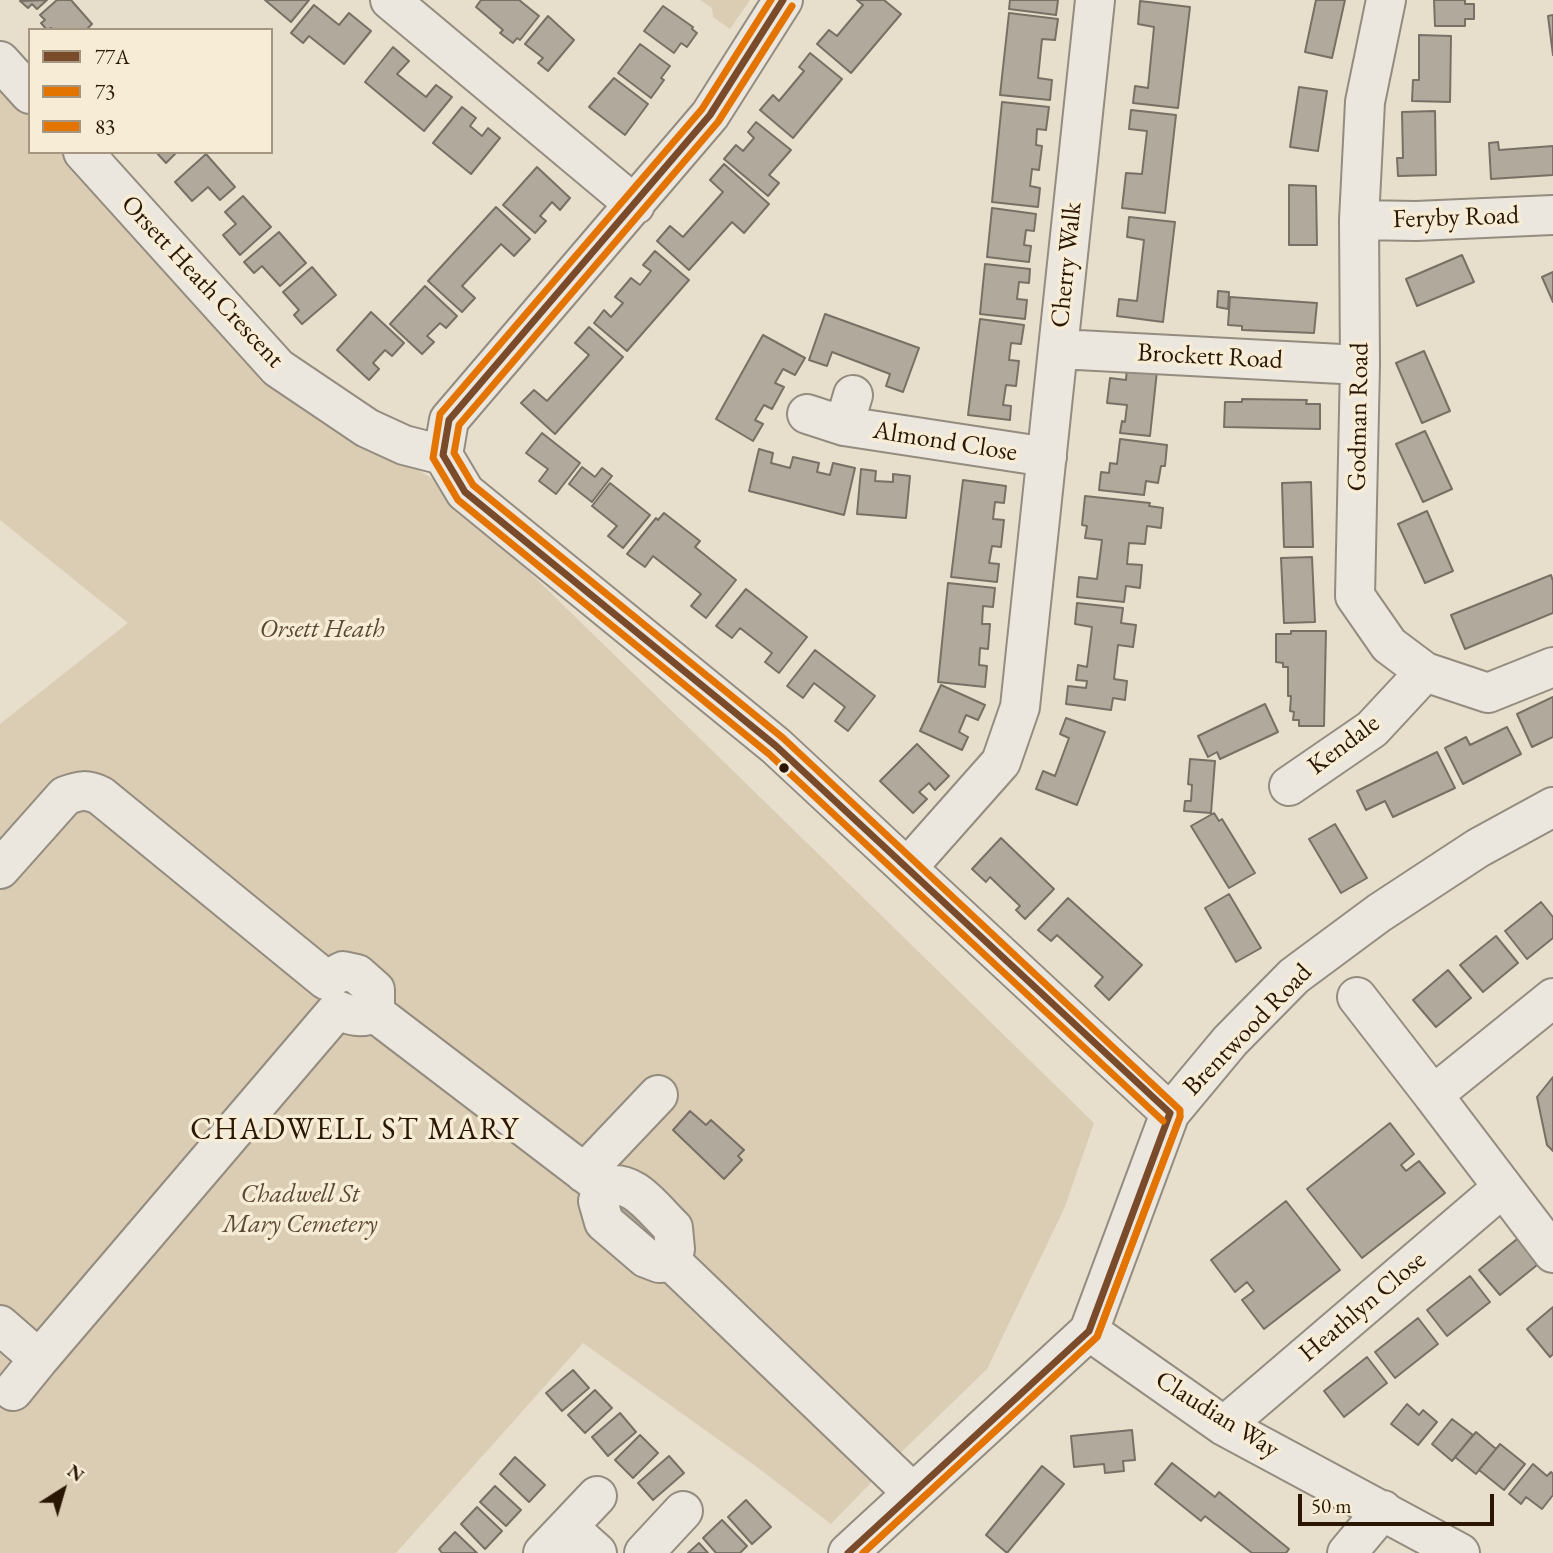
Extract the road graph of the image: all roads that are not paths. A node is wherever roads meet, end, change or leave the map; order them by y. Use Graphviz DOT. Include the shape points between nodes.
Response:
graph roads {
  1 [pos="390,0"];
  2 [pos="783,0"];
  3 [pos="1095,0"];
  4 [pos="1386,0"];
  5 [pos="0,61"];
  6 [pos="28,92"];
  7 [pos="85,154"];
  8 [pos="635,205"];
  9 [pos="1553,215"];
  10 [pos="1359,220"];
  11 [pos="1059,349"];
  12 [pos="1360,365"];
  13 [pos="807,414"];
  14 [pos="443,455"];
  15 [pos="1047,457"];
  16 [pos="1553,667"];
  17 [pos="1425,671"];
  18 [pos="1289,786"];
  19 [pos="1553,807"];
  20 [pos="906,868"];
  21 [pos="0,869"];
  22 [pos="332,995"];
  23 [pos="1357,997"];
  24 [pos="1553,998"];
  25 [pos="658,1095"];
  26 [pos="1433,1096"];
  27 [pos="1170,1113"];
  28 [pos="594,1180"];
  29 [pos="1502,1188"];
  30 [pos="1553,1253"];
  31 [pos="0,1325"];
  32 [pos="1089,1331"];
  33 [pos="39,1359"];
  34 [pos="13,1391"];
  35 [pos="1224,1426"];
  36 [pos="913,1493"];
  37 [pos="597,1496"];
  38 [pos="1383,1510"];
  39 [pos="683,1511"];
  40 [pos="555,1540"];
  41 [pos="597,1553"];
  42 [pos="644,1553"];
  43 [pos="848,1553"];
  44 [pos="1347,1553"];
  45 [pos="1460,1553"];
  1 -- 8 [label="street"];
  2 -- 8 [label="street" via="710,115"];
  3 -- 11 [label="street, Cherry Walk"];
  4 -- 10 [label="street, Godman Road" via="1365,102"];
  5 -- 6 [label="street"];
  7 -- 14 [label="street, Orsett Heath Crescent" via="278,368 367,428 404,445"];
  8 -- 14 [label="street" via="449,420"];
  9 -- 10 [label="street, Feryby Road"];
  10 -- 12 [label="street, Godman Road"];
  11 -- 12 [label="street, Brockett Road"];
  11 -- 15 [label="street, Cherry Walk"];
  12 -- 17 [label="street, Godman Road" via="1355,596 1389,645"];
  13 -- 15 [label="street, Almond Close" via="849,411"];
  14 -- 20 [label="street" via="465,492 776,746"];
  15 -- 20 [label="street, Cherry Walk" via="1020,707 1001,762"];
  16 -- 17 [label="street, Godman Road" via="1488,693"];
  17 -- 18 [label="street, Kendale" via="1373,729"];
  19 -- 27 [label="street, Brentwood Road" via="1467,855 1293,976"];
  20 -- 27 [label="street"];
  21 -- 22 [label="street" via="65,796 90,790"];
  22 -- 28 [label="street" via="343,971 369,982 375,990 376,1013"];
  22 -- 33 [label="street"];
  23 -- 26 [label="street"];
  24 -- 26 [label="street"];
  25 -- 28 [label="street"];
  26 -- 29 [label="street"];
  27 -- 32 [label="street, Brentwood Road"];
  28 -- 36 [label="street" via="629,1186 673,1228 672,1262"];
  29 -- 30 [label="street"];
  29 -- 35 [label="street, Heathlyn Close"];
  31 -- 33 [label="street"];
  32 -- 35 [label="street, Claudian Way"];
  32 -- 36 [label="street, Brentwood Road"];
  33 -- 34 [label="street"];
  35 -- 38 [label="street, Claudian Way"];
  36 -- 43 [label="street, Brentwood Road"];
  37 -- 40 [label="street"];
  38 -- 44 [label="street"];
  38 -- 45 [label="street, Claudian Way"];
  39 -- 42 [label="street"];
  40 -- 41 [label="street"];
}
